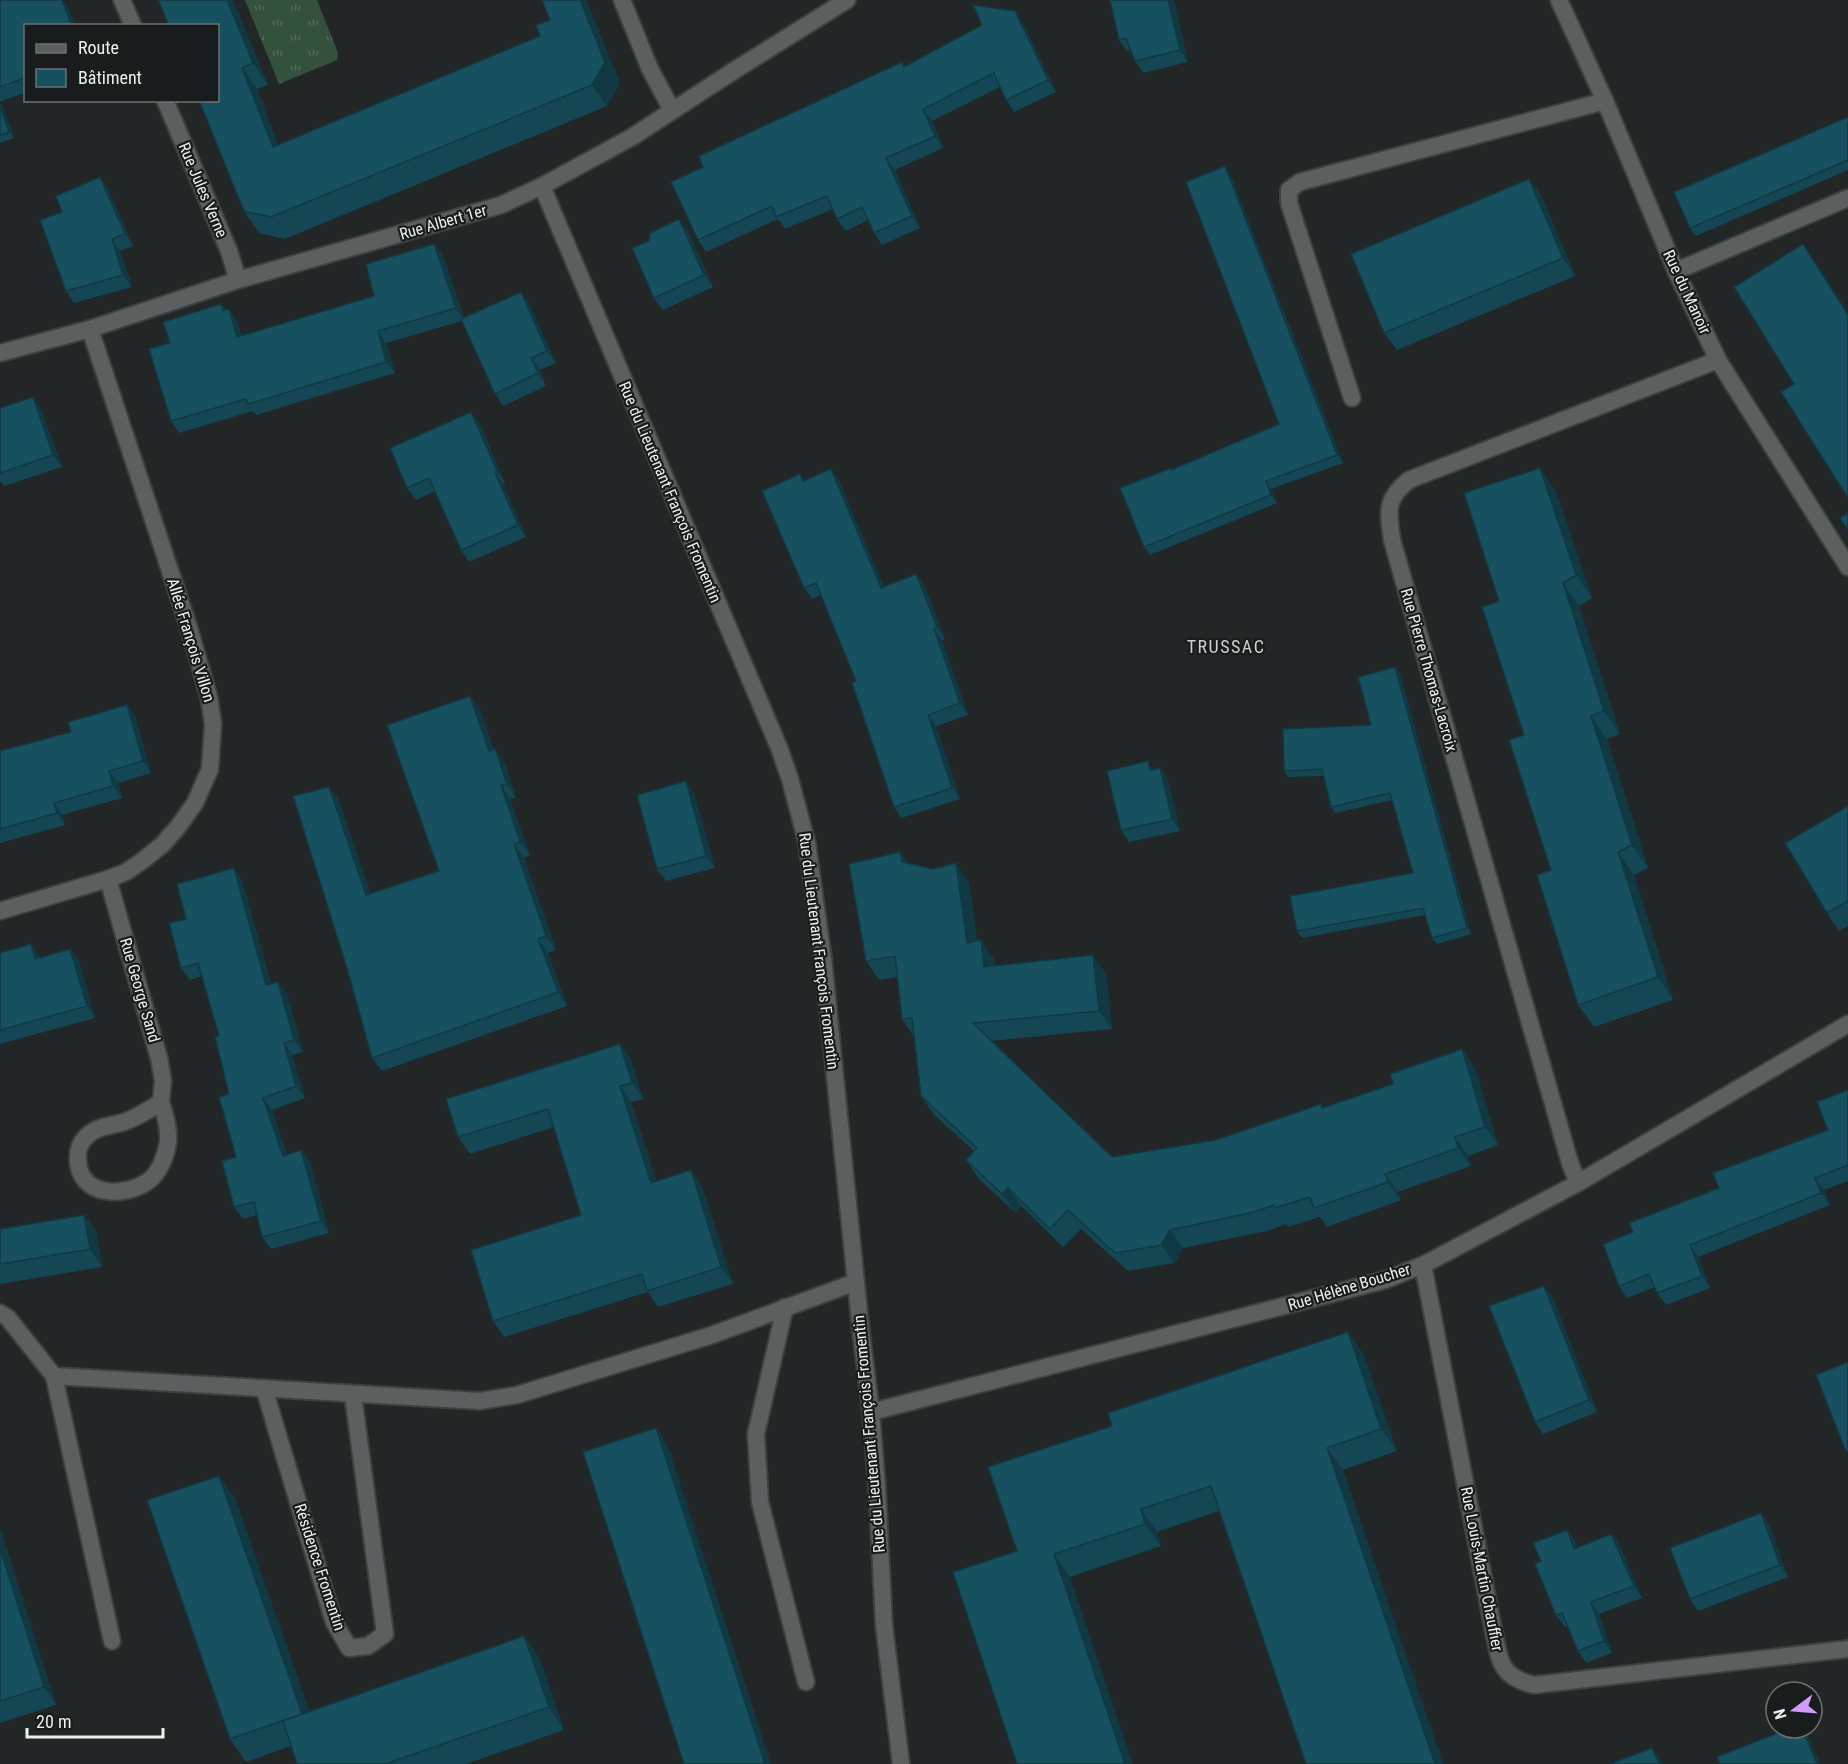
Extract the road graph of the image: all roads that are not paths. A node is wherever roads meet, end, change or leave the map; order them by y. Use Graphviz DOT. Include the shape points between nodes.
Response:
graph roads {
  1 [pos="122,0"];
  2 [pos="622,0"];
  3 [pos="847,0"];
  4 [pos="1559,0"];
  5 [pos="132,24"];
  6 [pos="1605,101"];
  7 [pos="166,102"];
  8 [pos="672,110"];
  9 [pos="542,186"];
  10 [pos="1848,198"];
  11 [pos="1676,271"];
  12 [pos="238,280"];
  13 [pos="90,329"];
  14 [pos="0,353"];
  15 [pos="1718,360"];
  16 [pos="1352,398"];
  17 [pos="1848,567"];
  18 [pos="108,879"];
  19 [pos="0,911"];
  20 [pos="1848,1024"];
  21 [pos="160,1102"];
  22 [pos="1578,1183"];
  23 [pos="1423,1265"];
  24 [pos="856,1282"];
  25 [pos="785,1307"];
  26 [pos="0,1313"];
  27 [pos="54,1376"];
  28 [pos="264,1388"];
  29 [pos="352,1395"];
  30 [pos="871,1412"];
  31 [pos="112,1641"];
  32 [pos="1848,1649"];
  33 [pos="806,1682"];
  34 [pos="901,1764"];
  1 -- 5 [label="street"];
  2 -- 8 [label="street"];
  3 -- 8 [label="street, Rue Albert 1er"];
  4 -- 6 [label="street, Rue du Manoir"];
  6 -- 11 [label="street, Rue du Manoir"];
  6 -- 16 [label="street" via="1300,182 1289,190 1289,202"];
  7 -- 12 [label="street, Rue Jules Verne"];
  8 -- 9 [label="street, Rue Albert 1er" via="632,137"];
  9 -- 12 [label="street, Rue Albert 1er" via="501,205"];
  9 -- 24 [label="street, Rue du Lieutenant François Fromentin" via="790,778 807,843 823,958"];
  10 -- 11 [label="street"];
  11 -- 15 [label="street, Rue du Manoir"];
  12 -- 13 [label="street, Rue Albert 1er"];
  13 -- 14 [label="street, Rue Albert 1er"];
  13 -- 18 [label="street, Allée François Villon" via="189,627 210,697 213,724 210,769 195,803 162,845 126,872"];
  15 -- 17 [label="street, Rue du Manoir"];
  15 -- 22 [label="street, Rue Pierre Thomas-Lacroix" via="1409,480 1396,490 1389,504 1392,540 1569,1163"];
  18 -- 19 [label="street, Allée François Villon"];
  18 -- 21 [label="street, Rue George Sand" via="159,1058 163,1081"];
  20 -- 22 [label="street, Rue Hélène Boucher"];
  21 -- 21 [label="street, Rue George Sand" via="145,1113 88,1135 78,1147 77,1160 80,1174 90,1186 109,1193 148,1182 159,1168 168,1141 167,1121"];
  22 -- 23 [label="street, Rue Hélène Boucher"];
  23 -- 30 [label="street, Rue Hélène Boucher" via="1350,1290"];
  23 -- 32 [label="street, Rue Louis-Martin Chauffier" via="1492,1628 1502,1666 1517,1681 1534,1685"];
  24 -- 25 [label="street"];
  24 -- 30 [label="street, Rue du Lieutenant François Fromentin"];
  25 -- 29 [label="street" via="712,1335 517,1395 480,1401"];
  25 -- 33 [label="street" via="756,1434 760,1502"];
  26 -- 27 [label="street"];
  27 -- 28 [label="street"];
  27 -- 31 [label="street"];
  28 -- 29 [label="street"];
  28 -- 29 [label="street, Résidence Fromentin" via="334,1622 349,1648 368,1646 386,1634"];
  30 -- 34 [label="street, Rue du Lieutenant François Fromentin" via="884,1625"];
}
